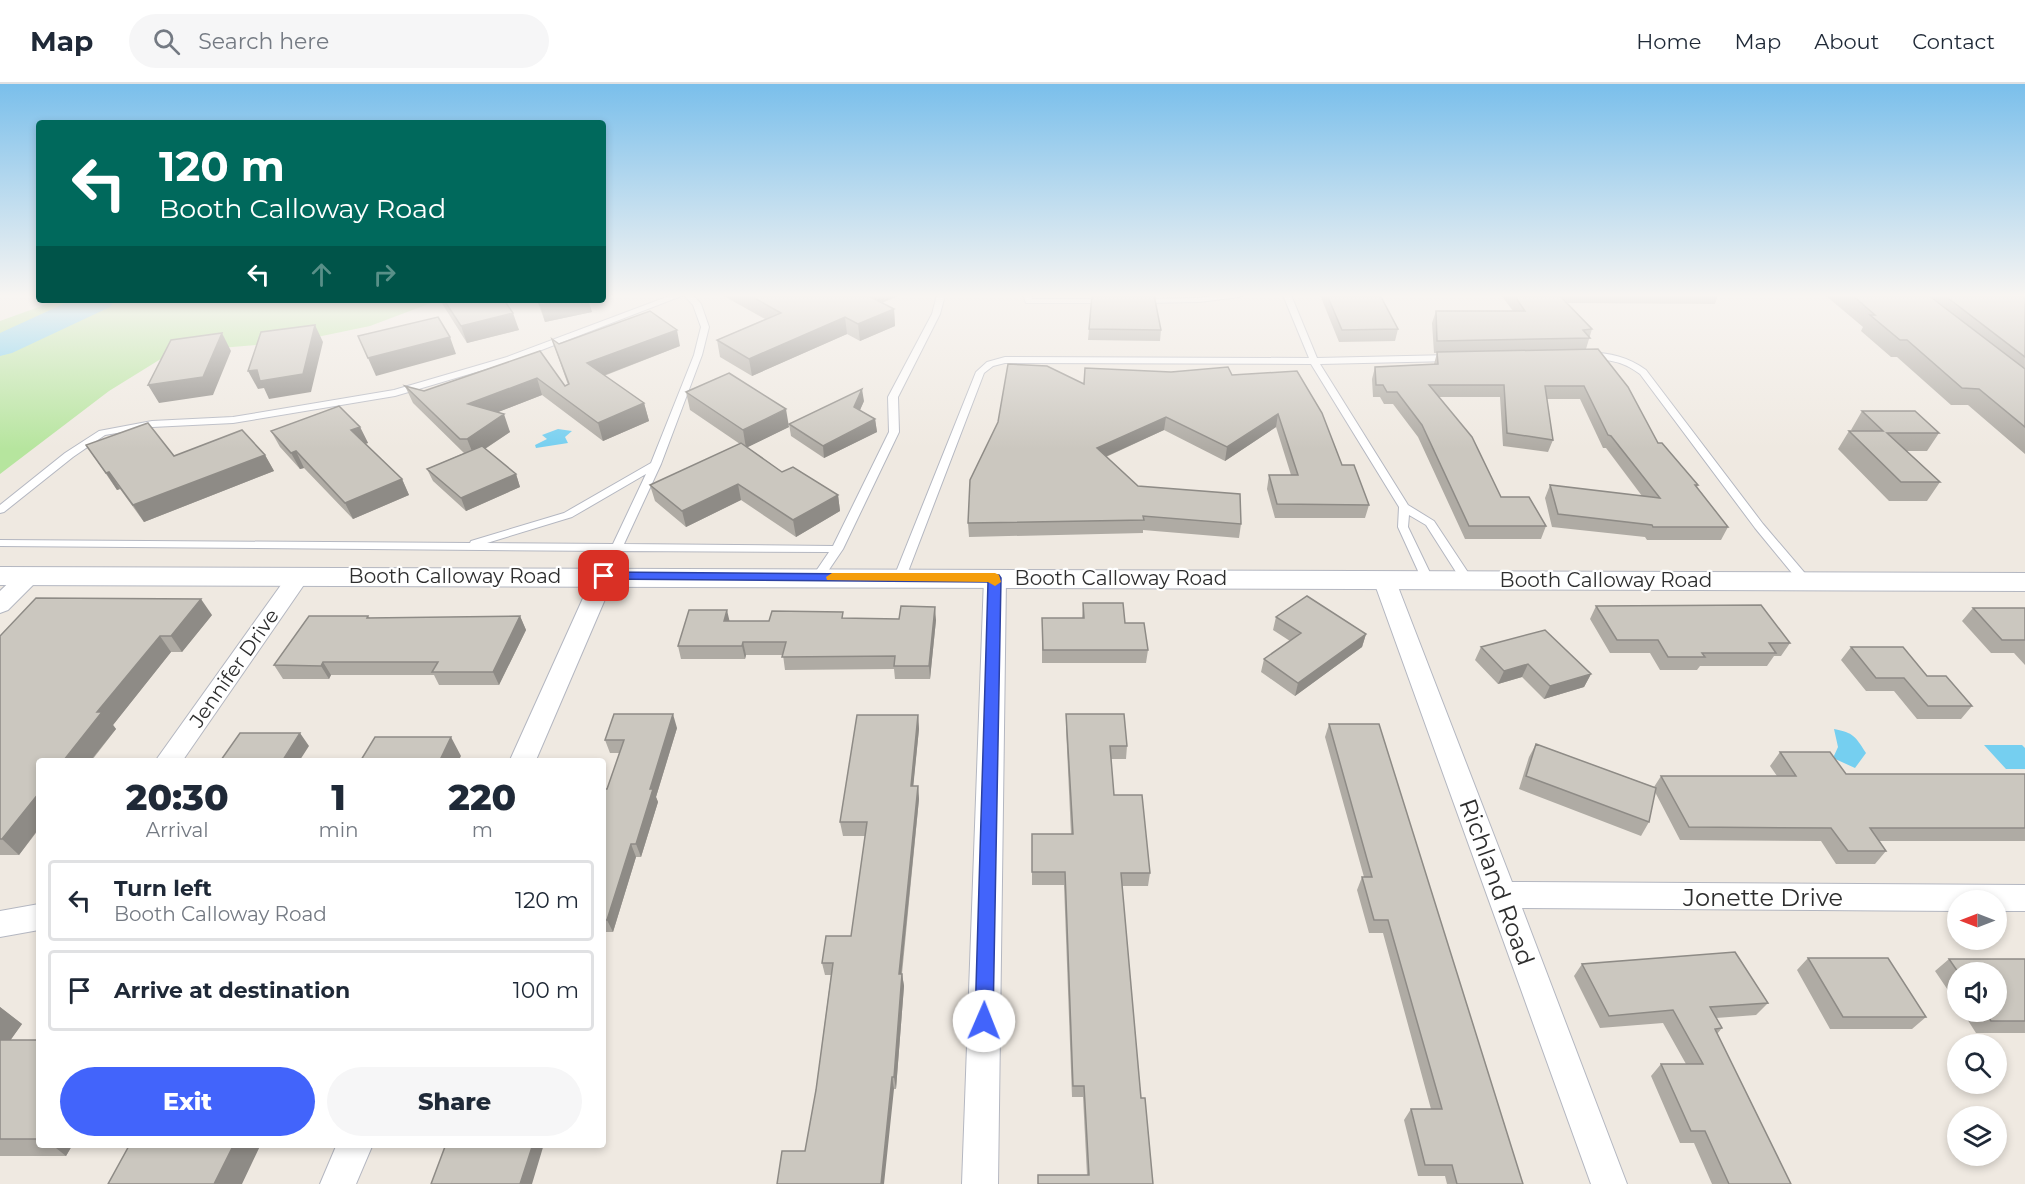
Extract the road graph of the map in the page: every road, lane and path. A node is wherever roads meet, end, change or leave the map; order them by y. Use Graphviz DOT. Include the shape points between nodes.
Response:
graph roads {
  1 [pos="544,346"];
  2 [pos="700,346"];
  3 [pos="919,346"];
  4 [pos="1308,346"];
  5 [pos="1574,355"];
  6 [pos="1467,357"];
  7 [pos="1314,361"];
  8 [pos="656,463"];
  9 [pos="1404,507"];
  10 [pos="0,510"];
  11 [pos="0,543"];
  12 [pos="462,546"];
  13 [pos="618,546"];
  14 [pos="837,549"];
  15 [pos="30,575"];
  16 [pos="0,576"];
  17 [pos="299,576"];
  18 [pos="604,576"];
  19 [pos="818,577"];
  20 [pos="900,577"];
  21 [pos="995,578"];
  22 [pos="1384,579"];
  23 [pos="1427,579"];
  24 [pos="1467,580"];
  25 [pos="1805,581"];
  26 [pos="2025,582"];
  27 [pos="0,605"];
  28 [pos="170,758"];
  29 [pos="524,758"];
  30 [pos="1502,895"];
  31 [pos="2025,898"];
  32 [pos="36,918"];
  33 [pos="0,924"];
  34 [pos="353,1148"];
  35 [pos="338,1184"];
  36 [pos="980,1184"];
  37 [pos="1609,1184"];
  1 -- 10 [label="lane" via="395,393 233,420 152,424 102,433"];
  2 -- 8 [label="lane"];
  3 -- 14 [label="lane" via="893,397 894,432"];
  4 -- 7 [label="lane"];
  5 -- 25 [label="lane" via="1617,356 1643,372"];
  6 -- 7 [label="lane"];
  7 -- 9 [label="lane"];
  7 -- 20 [label="lane" via="1005,360 990,364 980,372"];
  8 -- 12 [label="lane" via="568,515"];
  8 -- 13 [label="lane"];
  9 -- 23 [label="lane" via="1403,527"];
  9 -- 24 [label="lane" via="1430,524"];
  11 -- 12 [label="lane"];
  12 -- 13 [label="lane"];
  13 -- 14 [label="lane"];
  13 -- 18 [label="lane"];
  14 -- 19 [label="lane"];
  15 -- 16 [label="street, Booth Calloway Road"];
  15 -- 17 [label="street, Booth Calloway Road"];
  15 -- 27 [label="street"];
  17 -- 18 [label="street, Booth Calloway Road"];
  17 -- 28 [label="street, Jennifer Drive"];
  18 -- 19 [label="street, Booth Calloway Road"];
  18 -- 29 [label="street"];
  19 -- 20 [label="street, Booth Calloway Road"];
  20 -- 21 [label="street, Booth Calloway Road"];
  21 -- 22 [label="street, Booth Calloway Road"];
  21 -- 36 [label="street"];
  22 -- 23 [label="street, Booth Calloway Road"];
  22 -- 30 [label="street, Richland Road"];
  23 -- 24 [label="street, Booth Calloway Road"];
  24 -- 25 [label="street, Booth Calloway Road"];
  25 -- 26 [label="street, Booth Calloway Road"];
  30 -- 31 [label="street, Jonette Drive"];
  30 -- 37 [label="street, Richland Road"];
  32 -- 33 [label="street"];
  34 -- 35 [label="street"];
}
